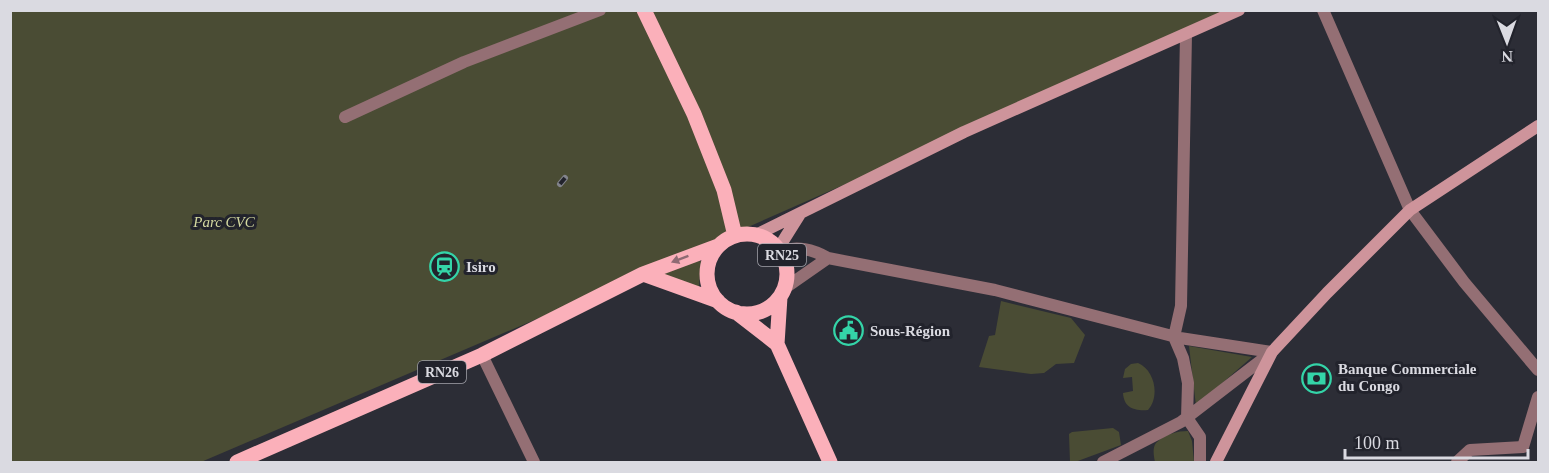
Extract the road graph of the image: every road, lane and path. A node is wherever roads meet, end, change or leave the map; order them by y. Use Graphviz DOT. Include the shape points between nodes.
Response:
graph roads {
  1 [pos="600,10"];
  2 [pos="644,10"];
  3 [pos="1239,10"];
  4 [pos="1323,10"];
  5 [pos="1186,34"];
  6 [pos="345,117"];
  7 [pos="1539,126"];
  8 [pos="1410,210"];
  9 [pos="801,213"];
  10 [pos="756,235"];
  11 [pos="735,236"];
  12 [pos="718,246"];
  13 [pos="779,250"];
  14 [pos="828,258"];
  15 [pos="643,274"];
  16 [pos="783,292"];
  17 [pos="718,301"];
  18 [pos="736,312"];
  19 [pos="1173,337"];
  20 [pos="777,344"];
  21 [pos="1272,352"];
  22 [pos="482,355"];
  23 [pos="1539,370"];
  24 [pos="1539,397"];
  25 [pos="1187,418"];
  26 [pos="237,462"];
  27 [pos="534,462"];
  28 [pos="830,462"];
  29 [pos="1103,462"];
  30 [pos="1200,462"];
  31 [pos="1216,462"];
  32 [pos="1457,462"];
  1 -- 6 [label="street" via="464,62"];
  2 -- 11 [label="main road" via="694,114 724,190"];
  3 -- 5 [label="main road"];
  4 -- 8 [label="street"];
  5 -- 9 [label="main road" via="964,132"];
  5 -- 19 [label="street" via="1181,306"];
  7 -- 8 [label="main road"];
  8 -- 21 [label="main road"];
  8 -- 23 [label="street" via="1464,282"];
  9 -- 10 [label="main road"];
  9 -- 13 [label="main road"];
  10 -- 11 [label="main road, RN25"];
  10 -- 13 [label="main road, RN25"];
  11 -- 12 [label="main road, RN25"];
  12 -- 15 [label="main road, RN26, one-way"];
  12 -- 17 [label="main road" via="707,274"];
  13 -- 14 [label="street" via="793,247"];
  13 -- 16 [label="main road, RN25" via="787,267"];
  14 -- 16 [label="street"];
  14 -- 19 [label="street" via="995,290"];
  15 -- 17 [label="main road"];
  15 -- 22 [label="main road, RN26"];
  16 -- 18 [label="main road" via="765,310"];
  16 -- 20 [label="main road, RN25"];
  17 -- 18 [label="main road, RN25"];
  18 -- 20 [label="main road, RN25"];
  19 -- 21 [label="street"];
  19 -- 25 [label="street" via="1188,383"];
  20 -- 28 [label="main road, RN25"];
  21 -- 25 [label="street"];
  21 -- 31 [label="main road"];
  22 -- 26 [label="main road, RN26"];
  22 -- 27 [label="street"];
  24 -- 32 [label="street" via="1523,447 1470,450"];
  25 -- 29 [label="street"];
  25 -- 30 [label="street" via="1200,437"];
}
